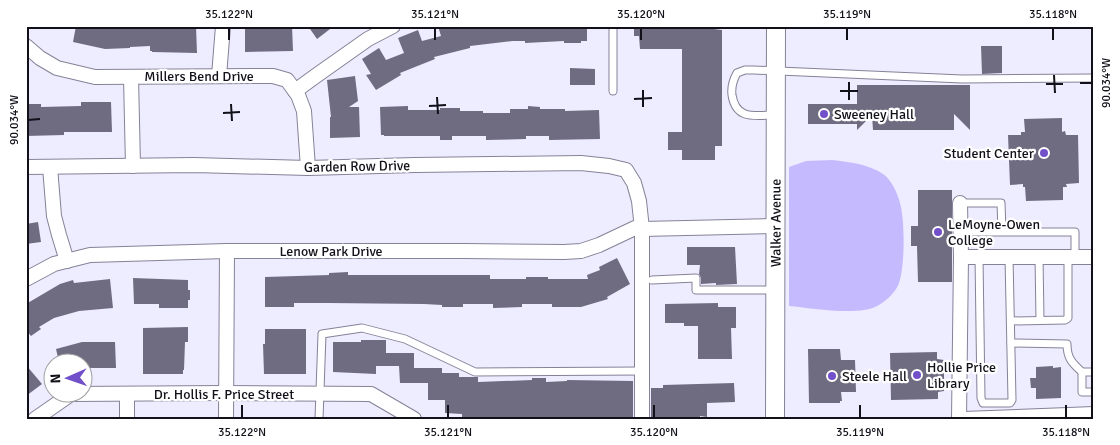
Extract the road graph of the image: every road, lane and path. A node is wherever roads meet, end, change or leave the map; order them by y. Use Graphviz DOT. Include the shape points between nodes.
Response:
graph roads {
  1 [pos="223,26"];
  2 [pos="393,26"];
  3 [pos="613,26"];
  4 [pos="776,26"];
  5 [pos="26,46"];
  6 [pos="776,70"];
  7 [pos="219,76"];
  8 [pos="131,77"];
  9 [pos="1094,78"];
  10 [pos="613,91"];
  11 [pos="296,92"];
  12 [pos="776,115"];
  13 [pos="50,166"];
  14 [pos="133,166"];
  15 [pos="26,167"];
  16 [pos="308,168"];
  17 [pos="960,203"];
  18 [pos="776,226"];
  19 [pos="639,228"];
  20 [pos="1002,231"];
  21 [pos="961,232"];
  22 [pos="227,251"];
  23 [pos="961,257"];
  24 [pos="979,257"];
  25 [pos="1009,257"];
  26 [pos="1039,257"];
  27 [pos="1072,257"];
  28 [pos="1094,257"];
  29 [pos="67,261"];
  30 [pos="26,279"];
  31 [pos="652,280"];
  32 [pos="776,290"];
  33 [pos="1040,320"];
  34 [pos="1011,321"];
  35 [pos="1011,343"];
  36 [pos="642,370"];
  37 [pos="1082,372"];
  38 [pos="1094,372"];
  39 [pos="1094,392"];
  40 [pos="226,393"];
  41 [pos="127,394"];
  42 [pos="319,394"];
  43 [pos="1094,414"];
  44 [pos="35,419"];
  45 [pos="127,419"];
  46 [pos="226,419"];
  47 [pos="318,419"];
  48 [pos="414,419"];
  49 [pos="642,419"];
  50 [pos="775,419"];
  51 [pos="959,419"];
  52 [pos="963,419"];
  1 -- 7 [label="street"];
  2 -- 11 [label="street" via="368,39"];
  3 -- 10 [label="lane"];
  4 -- 6 [label="street, Walker Avenue"];
  5 -- 8 [label="street, Millers Bend Drive" via="57,68 96,77"];
  6 -- 9 [label="lane" via="962,79"];
  6 -- 12 [label="street, Walker Avenue"];
  6 -- 12 [label="lane" via="737,73 732,90 734,105 739,112"];
  7 -- 8 [label="street, Millers Bend Drive"];
  7 -- 11 [label="street, Millers Bend Drive" via="273,76 287,80"];
  8 -- 14 [label="street"];
  11 -- 16 [label="street" via="304,111"];
  12 -- 18 [label="street, Walker Avenue"];
  13 -- 14 [label="street, Garden Row Drive"];
  13 -- 15 [label="street, Garden Row Drive"];
  13 -- 29 [label="street" via="54,216"];
  14 -- 16 [label="street, Garden Row Drive"];
  16 -- 19 [label="street, Garden Row Drive" via="582,163 609,166 626,170 634,183 640,201"];
  17 -- 20 [label="lane" via="1001,203"];
  17 -- 21 [label="street"];
  18 -- 19 [label="street"];
  18 -- 32 [label="street, Walker Avenue"];
  19 -- 22 [label="street, Lenow Park Drive" via="581,252"];
  19 -- 36 [label="street, Garden Row Drive"];
  20 -- 21 [label="lane"];
  20 -- 27 [label="lane" via="1075,232"];
  21 -- 23 [label="street"];
  22 -- 29 [label="street, Lenow Park Drive" via="90,255"];
  22 -- 40 [label="street"];
  23 -- 24 [label="street"];
  23 -- 51 [label="street"];
  24 -- 25 [label="street"];
  24 -- 35 [label="lane" via="983,402 1010,403 1012,400"];
  25 -- 26 [label="street"];
  25 -- 34 [label="lane"];
  26 -- 27 [label="street"];
  26 -- 33 [label="lane"];
  27 -- 28 [label="street"];
  27 -- 33 [label="lane" via="1068,318"];
  29 -- 30 [label="street, Lenow Park Drive"];
  31 -- 32 [label="lane" via="696,278 696,290"];
  32 -- 50 [label="street, Walker Avenue"];
  33 -- 34 [label="lane"];
  34 -- 35 [label="lane"];
  35 -- 37 [label="lane" via="1067,344 1072,363"];
  36 -- 42 [label="lane" via="475,372 405,339 362,328 322,334"];
  36 -- 49 [label="street, Garden Row Drive"];
  37 -- 38 [label="lane"];
  37 -- 39 [label="lane" via="1082,392"];
  40 -- 41 [label="street, Dr. Hollis F. Price Street"];
  40 -- 42 [label="street, Dr. Hollis F. Price Street"];
  40 -- 46 [label="street"];
  41 -- 44 [label="street, Dr. Hollis F. Price Street" via="71,394"];
  41 -- 45 [label="street"];
  42 -- 47 [label="lane"];
  42 -- 48 [label="street, Dr. Hollis F. Price Street" via="371,394"];
  43 -- 52 [label="street"];
}
